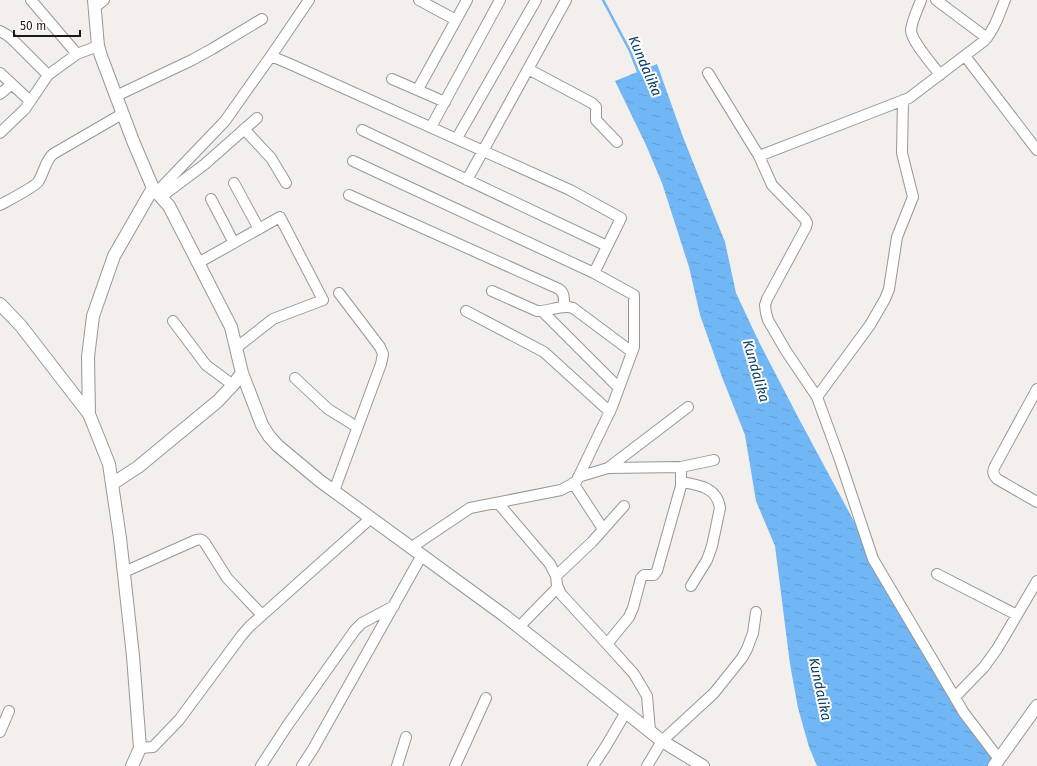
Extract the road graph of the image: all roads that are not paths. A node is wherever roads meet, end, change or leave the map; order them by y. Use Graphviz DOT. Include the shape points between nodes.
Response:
graph roads {
  1 [pos="31,0"];
  2 [pos="309,0"];
  3 [pos="419,0"];
  4 [pos="468,0"];
  5 [pos="500,0"];
  6 [pos="536,0"];
  7 [pos="566,0"];
  8 [pos="921,0"];
  9 [pos="936,0"];
  10 [pos="1005,0"];
  11 [pos="98,2"];
  12 [pos="262,18"];
  13 [pos="456,20"];
  14 [pos="0,31"];
  15 [pos="987,38"];
  16 [pos="98,46"];
  17 [pos="77,54"];
  18 [pos="271,56"];
  19 [pos="965,56"];
  20 [pos="528,68"];
  21 [pos="708,72"];
  22 [pos="0,73"];
  23 [pos="48,75"];
  24 [pos="940,75"];
  25 [pos="392,79"];
  26 [pos="12,84"];
  27 [pos="418,90"];
  28 [pos="0,94"];
  29 [pos="116,96"];
  30 [pos="903,100"];
  31 [pos="30,101"];
  32 [pos="445,102"];
  33 [pos="122,114"];
  34 [pos="256,118"];
  35 [pos="431,127"];
  36 [pos="244,129"];
  37 [pos="362,130"];
  38 [pos="0,133"];
  39 [pos="457,138"];
  40 [pos="617,142"];
  41 [pos="483,150"];
  42 [pos="1037,150"];
  43 [pos="759,156"];
  44 [pos="353,161"];
  45 [pos="467,180"];
  46 [pos="234,183"];
  47 [pos="286,183"];
  48 [pos="157,192"];
  49 [pos="349,195"];
  50 [pos="211,199"];
  51 [pos="0,205"];
  52 [pos="259,228"];
  53 [pos="234,243"];
  54 [pos="607,246"];
  55 [pos="198,263"];
  56 [pos="594,273"];
  57 [pos="492,291"];
  58 [pos="340,293"];
  59 [pos="0,304"];
  60 [pos="564,306"];
  61 [pos="466,311"];
  62 [pos="542,311"];
  63 [pos="173,321"];
  64 [pos="236,348"];
  65 [pos="632,352"];
  66 [pos="242,373"];
  67 [pos="295,378"];
  68 [pos="233,385"];
  69 [pos="619,388"];
  70 [pos="1037,388"];
  71 [pos="817,397"];
  72 [pos="688,407"];
  73 [pos="610,412"];
  74 [pos="89,414"];
  75 [pos="357,428"];
  76 [pos="714,460"];
  77 [pos="681,467"];
  78 [pos="608,468"];
  79 [pos="576,480"];
  80 [pos="681,482"];
  81 [pos="112,484"];
  82 [pos="334,491"];
  83 [pos="1035,498"];
  84 [pos="498,503"];
  85 [pos="624,506"];
  86 [pos="374,520"];
  87 [pos="603,529"];
  88 [pos="412,547"];
  89 [pos="422,555"];
  90 [pos="124,572"];
  91 [pos="937,574"];
  92 [pos="556,576"];
  93 [pos="1037,581"];
  94 [pos="691,586"];
  95 [pos="558,587"];
  96 [pos="394,606"];
  97 [pos="756,612"];
  98 [pos="262,615"];
  99 [pos="1017,615"];
  100 [pos="519,627"];
  101 [pos="607,644"];
  102 [pos="955,697"];
  103 [pos="486,698"];
  104 [pos="1036,711"];
  105 [pos="9,712"];
  106 [pos="626,712"];
  107 [pos="650,731"];
  108 [pos="0,732"];
  109 [pos="406,737"];
  110 [pos="662,741"];
  111 [pos="140,748"];
  112 [pos="313,749"];
  113 [pos="1000,764"];
  114 [pos="132,766"];
  115 [pos="261,766"];
  116 [pos="302,766"];
  117 [pos="311,766"];
  118 [pos="397,766"];
  119 [pos="455,766"];
  120 [pos="593,766"];
  121 [pos="647,766"];
  122 [pos="703,766"];
  1 -- 17 [label="street"];
  2 -- 18 [label="street"];
  3 -- 13 [label="street"];
  4 -- 13 [label="street"];
  5 -- 32 [label="street"];
  6 -- 39 [label="street"];
  7 -- 20 [label="street"];
  8 -- 24 [label="street" via="912,23 912,34 915,42"];
  9 -- 15 [label="street"];
  10 -- 15 [label="street" via="994,28"];
  11 -- 16 [label="street"];
  12 -- 29 [label="street" via="192,60"];
  13 -- 27 [label="street"];
  14 -- 23 [label="street" via="12,38"];
  15 -- 19 [label="street"];
  16 -- 17 [label="street"];
  16 -- 29 [label="street"];
  17 -- 23 [label="street"];
  18 -- 35 [label="street"];
  18 -- 48 [label="street" via="225,121"];
  19 -- 24 [label="street"];
  19 -- 42 [label="street"];
  20 -- 40 [label="street" via="592,103 596,107 596,120"];
  20 -- 41 [label="street"];
  21 -- 43 [label="street"];
  22 -- 26 [label="street"];
  23 -- 31 [label="street"];
  24 -- 30 [label="street"];
  25 -- 27 [label="street"];
  26 -- 28 [label="street"];
  26 -- 31 [label="street"];
  27 -- 32 [label="street"];
  29 -- 33 [label="street"];
  30 -- 43 [label="street"];
  30 -- 71 [label="street" via="902,153 913,197 897,237 889,289 870,325"];
  31 -- 38 [label="street"];
  32 -- 35 [label="street"];
  33 -- 48 [label="street"];
  33 -- 51 [label="street" via="53,154 36,184"];
  34 -- 36 [label="street"];
  35 -- 39 [label="street"];
  36 -- 47 [label="street" via="271,158"];
  36 -- 48 [label="street" via="205,164"];
  37 -- 45 [label="street"];
  39 -- 41 [label="street"];
  41 -- 45 [label="street"];
  41 -- 54 [label="street" via="570,190 620,218"];
  43 -- 71 [label="street" via="772,185 807,224 765,305 768,320"];
  44 -- 56 [label="street"];
  45 -- 54 [label="street"];
  46 -- 52 [label="street"];
  48 -- 55 [label="street" via="169,206"];
  48 -- 74 [label="street" via="114,256 93,316 88,357"];
  49 -- 60 [label="street" via="559,289 563,294"];
  50 -- 53 [label="street"];
  52 -- 53 [label="street"];
  52 -- 64 [label="street" via="280,217 323,300 273,319"];
  53 -- 55 [label="street"];
  54 -- 56 [label="street"];
  55 -- 64 [label="street" via="231,327"];
  56 -- 65 [label="street" via="634,295"];
  57 -- 62 [label="street" via="534,310"];
  58 -- 75 [label="street" via="383,354"];
  59 -- 74 [label="street" via="21,326"];
  60 -- 62 [label="street"];
  60 -- 65 [label="street" via="576,310"];
  61 -- 73 [label="street" via="544,352"];
  62 -- 69 [label="street"];
  63 -- 68 [label="street" via="206,365"];
  64 -- 66 [label="street"];
  65 -- 69 [label="street"];
  66 -- 68 [label="street"];
  66 -- 82 [label="street" via="262,425 269,436"];
  67 -- 75 [label="street" via="328,409"];
  68 -- 81 [label="street" via="218,401 138,467"];
  69 -- 73 [label="street"];
  70 -- 83 [label="street" via="993,470 997,479"];
  71 -- 102 [label="street" via="873,559"];
  72 -- 78 [label="street"];
  73 -- 79 [label="street"];
  74 -- 81 [label="street" via="109,464"];
  75 -- 82 [label="street"];
  76 -- 77 [label="street"];
  77 -- 78 [label="street"];
  77 -- 80 [label="street"];
  78 -- 79 [label="street"];
  79 -- 84 [label="street" via="561,490"];
  79 -- 87 [label="street"];
  80 -- 94 [label="street" via="710,490 716,496 720,508 712,546"];
  80 -- 101 [label="street" via="657,571 654,575 644,575 641,578 629,617"];
  81 -- 90 [label="street"];
  82 -- 86 [label="street"];
  84 -- 88 [label="street" via="470,508"];
  84 -- 92 [label="street" via="550,564"];
  85 -- 87 [label="street"];
  86 -- 88 [label="street"];
  86 -- 98 [label="street"];
  87 -- 92 [label="street"];
  88 -- 89 [label="street"];
  89 -- 96 [label="street"];
  89 -- 100 [label="street"];
  90 -- 98 [label="street" via="200,539 205,542 224,573"];
  90 -- 111 [label="street"];
  91 -- 99 [label="street"];
  92 -- 95 [label="street"];
  93 -- 99 [label="street"];
  95 -- 100 [label="street"];
  95 -- 101 [label="street" via="561,594"];
  96 -- 112 [label="street"];
  96 -- 115 [label="street" via="354,630"];
  97 -- 110 [label="street" via="753,633 742,658 714,693"];
  98 -- 111 [label="street" via="242,635 179,720 153,747"];
  99 -- 102 [label="street" via="998,649"];
  100 -- 106 [label="street"];
  101 -- 107 [label="street" via="634,674 647,696"];
  102 -- 113 [label="street"];
  103 -- 119 [label="street"];
  104 -- 113 [label="street"];
  105 -- 108 [label="street"];
  106 -- 107 [label="street"];
  106 -- 120 [label="street"];
  107 -- 110 [label="street"];
  109 -- 118 [label="street"];
  110 -- 121 [label="street"];
  110 -- 122 [label="street"];
  111 -- 114 [label="street"];
  112 -- 116 [label="street"];
  112 -- 117 [label="street"];
}
